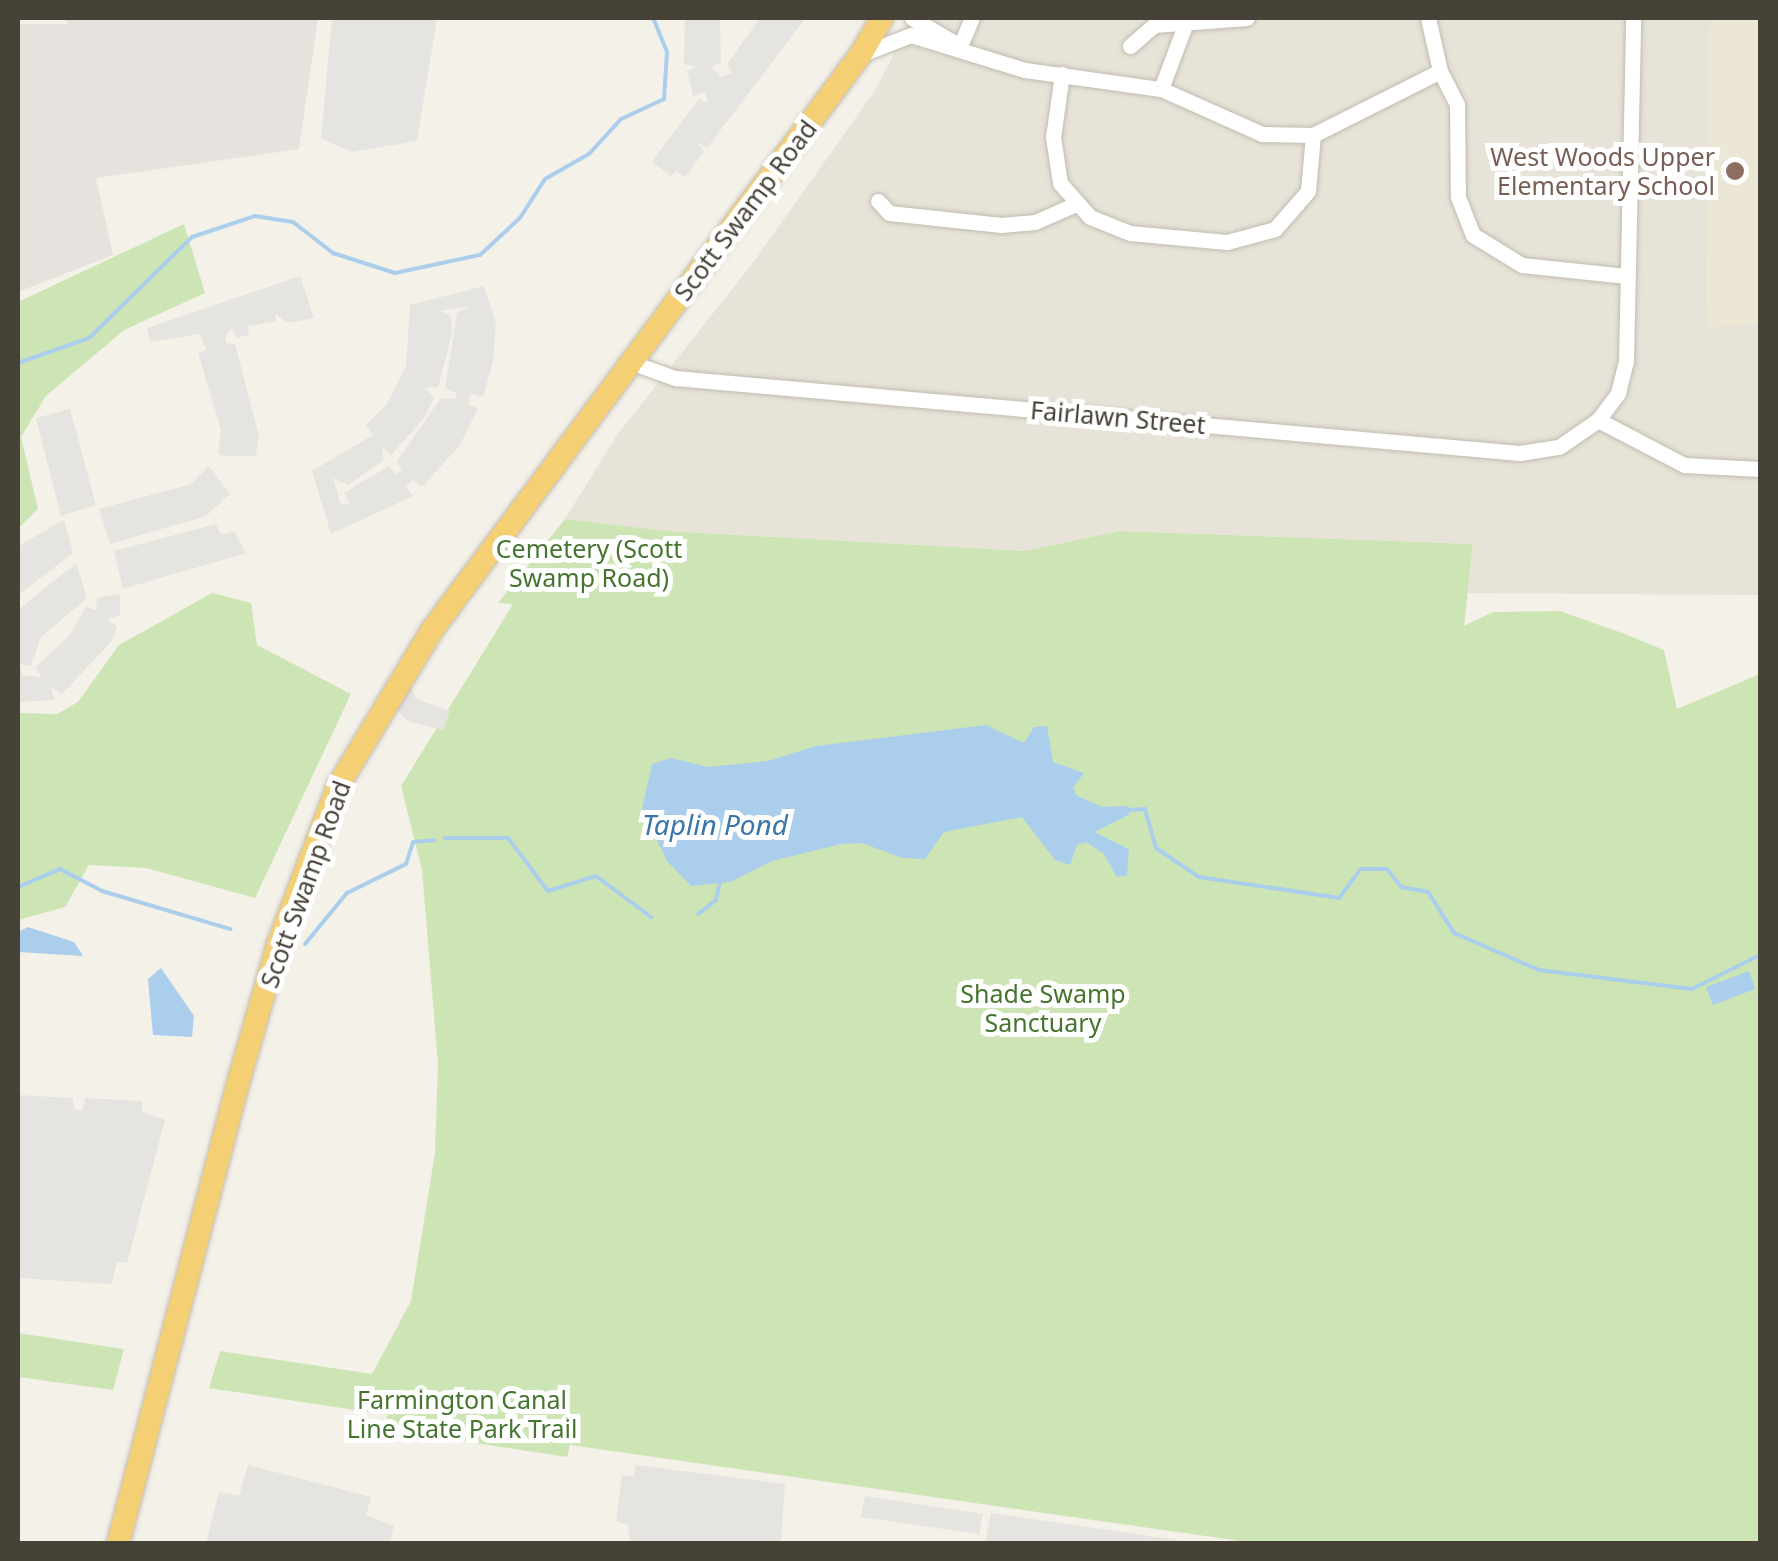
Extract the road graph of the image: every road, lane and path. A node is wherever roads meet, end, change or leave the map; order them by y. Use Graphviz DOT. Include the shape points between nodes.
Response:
graph roads {
  1 [pos="882,18"];
  2 [pos="912,18"];
  3 [pos="972,18"];
  4 [pos="1247,18"];
  5 [pos="1428,18"];
  6 [pos="1633,18"];
  7 [pos="1186,22"];
  8 [pos="960,46"];
  9 [pos="1130,46"];
  10 [pos="861,54"];
  11 [pos="1440,70"];
  12 [pos="1062,74"];
  13 [pos="1162,89"];
  14 [pos="1313,136"];
  15 [pos="878,201"];
  16 [pos="1076,204"];
  17 [pos="1626,276"];
  18 [pos="632,363"];
  19 [pos="1598,420"];
  20 [pos="1760,469"];
  21 [pos="118,1544"];
  1 -- 10 [label="highway, Scott Swamp Road"];
  2 -- 8 [label="street"];
  3 -- 8 [label="street"];
  4 -- 7 [label="street"];
  5 -- 11 [label="street"];
  6 -- 17 [label="street"];
  7 -- 9 [label="street" via="1154,24"];
  7 -- 13 [label="street"];
  8 -- 10 [label="street" via="910,35"];
  8 -- 12 [label="street" via="1026,70"];
  10 -- 18 [label="highway, Scott Swamp Road"];
  11 -- 14 [label="street"];
  11 -- 17 [label="street" via="1457,105 1458,197 1473,235 1522,265"];
  12 -- 13 [label="street"];
  12 -- 16 [label="street" via="1054,154 1060,183"];
  13 -- 14 [label="street" via="1262,134"];
  14 -- 16 [label="street" via="1308,190 1289,218 1260,236 1227,242 1130,234 1102,225"];
  15 -- 16 [label="street" via="889,213 1001,225 1035,222"];
  17 -- 19 [label="street" via="1626,362 1618,394"];
  18 -- 19 [label="street, Fairlawn Street" via="675,378 1520,453 1559,447"];
  18 -- 21 [label="highway, Scott Swamp Road" via="432,630 338,786 278,944 232,1102"];
  19 -- 20 [label="street" via="1684,465"];
}
